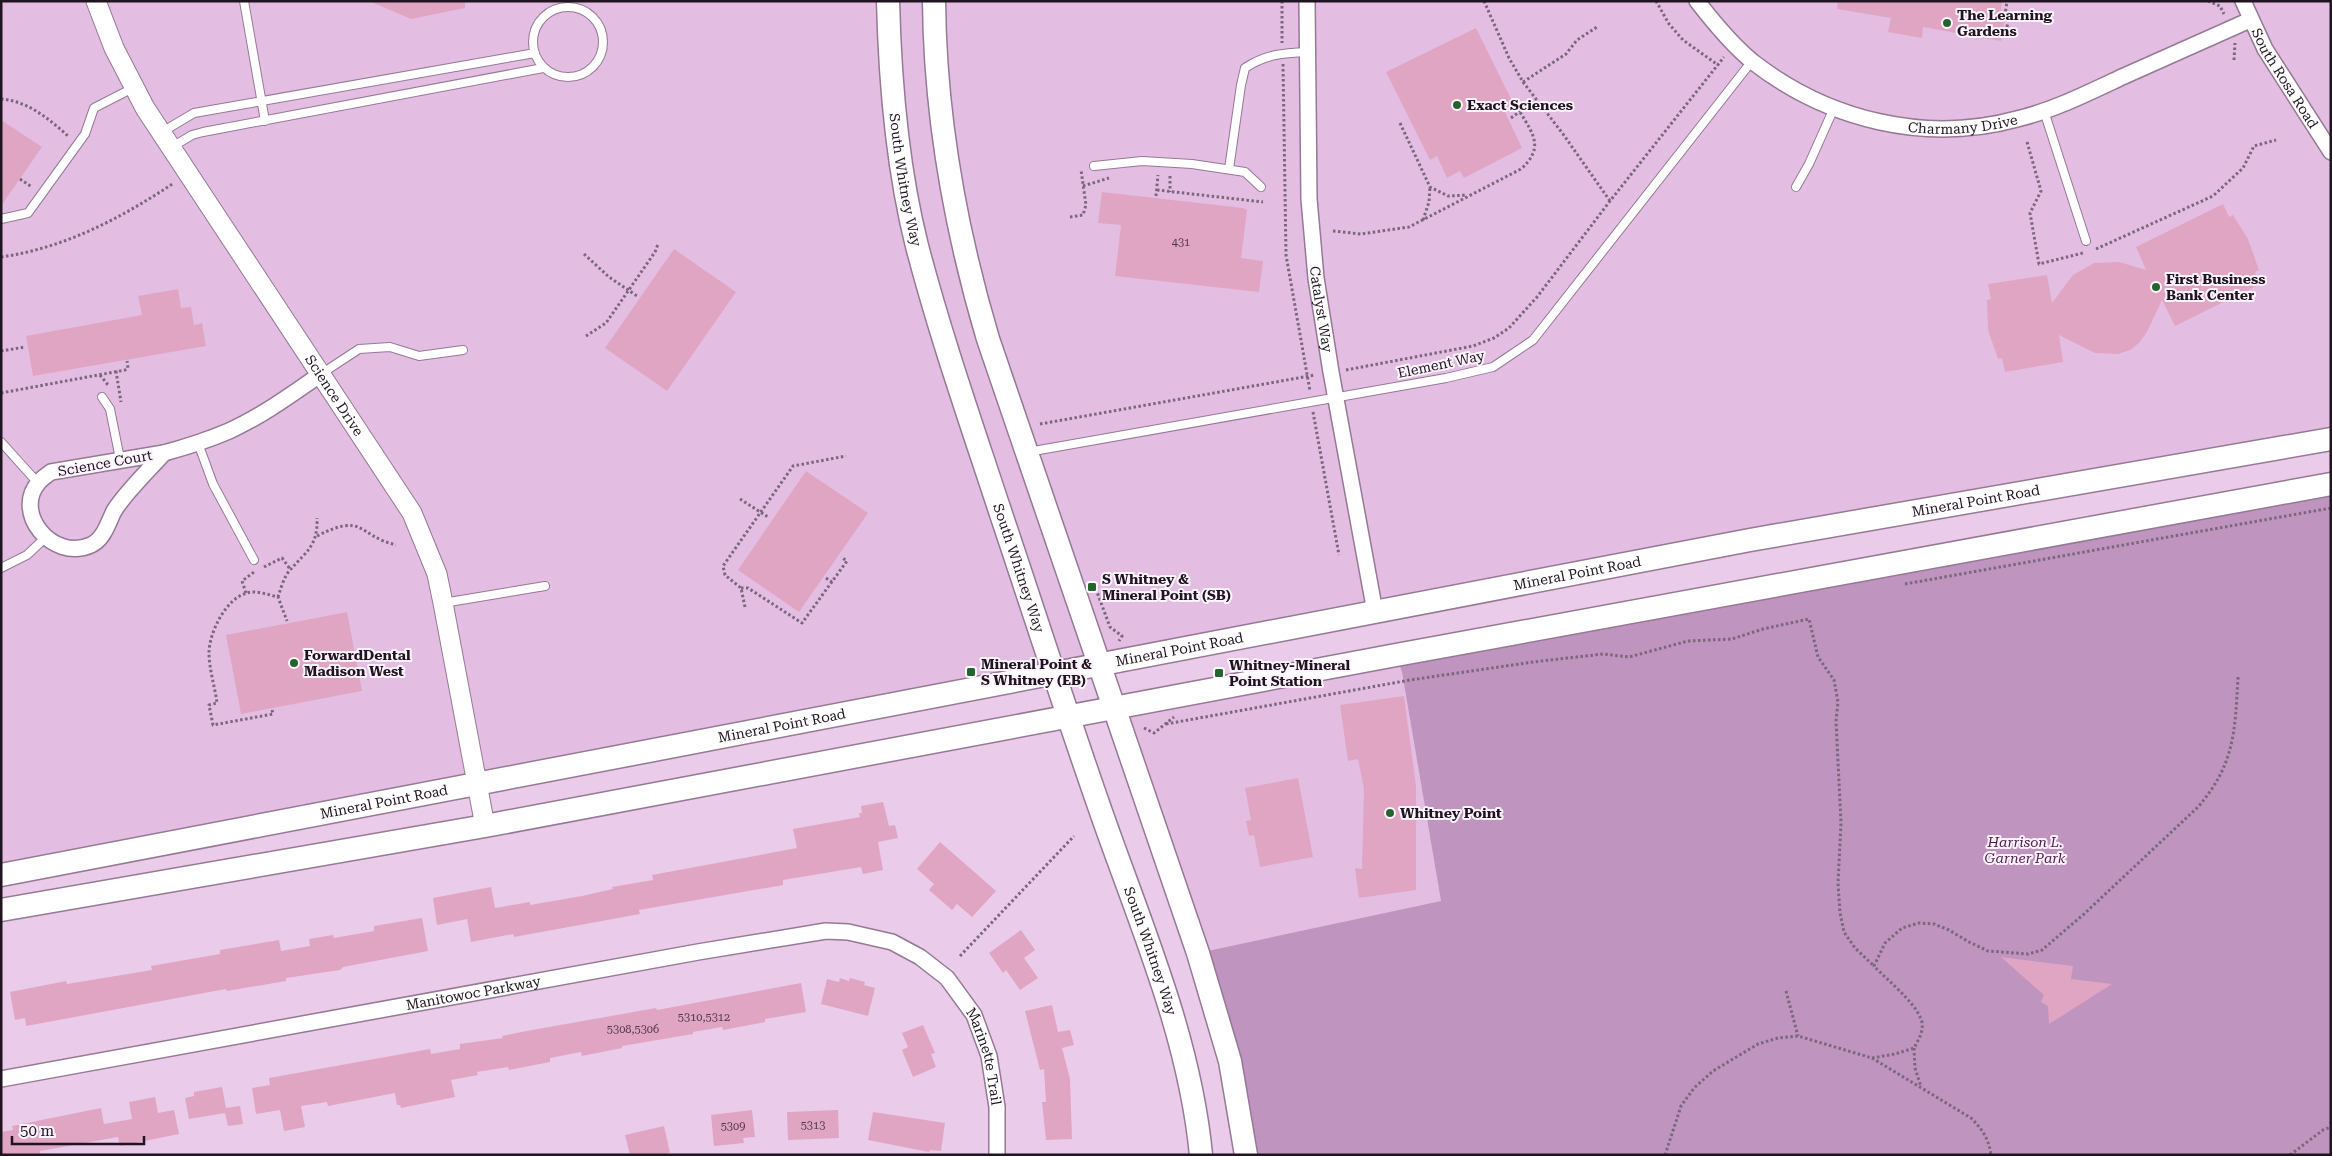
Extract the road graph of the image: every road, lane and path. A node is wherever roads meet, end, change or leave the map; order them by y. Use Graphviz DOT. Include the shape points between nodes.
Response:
graph roads {
  1 [pos="96,1"];
  2 [pos="244,1"];
  3 [pos="888,1"];
  4 [pos="934,1"];
  5 [pos="1282,1"];
  6 [pos="1307,1"];
  7 [pos="1484,1"];
  8 [pos="1656,1"];
  9 [pos="1697,1"];
  10 [pos="2008,1"];
  11 [pos="2243,1"];
  12 [pos="2250,20"];
  13 [pos="1597,27"];
  14 [pos="2007,27"];
  15 [pos="2236,49"];
  16 [pos="1308,52"];
  17 [pos="535,53"];
  18 [pos="1282,53"];
  19 [pos="1725,56"];
  20 [pos="2234,60"];
  21 [pos="1752,61"];
  22 [pos="1718,65"];
  23 [pos="543,68"];
  24 [pos="1523,82"];
  25 [pos="133,88"];
  26 [pos="1,99"];
  27 [pos="1536,100"];
  28 [pos="261,102"];
  29 [pos="1834,108"];
  30 [pos="2044,111"];
  31 [pos="1520,112"];
  32 [pos="1511,118"];
  33 [pos="265,120"];
  34 [pos="1400,123"];
  35 [pos="68,136"];
  36 [pos="2276,140"];
  37 [pos="166,141"];
  38 [pos="2027,142"];
  39 [pos="2331,152"];
  40 [pos="1094,166"];
  41 [pos="1229,169"];
  42 [pos="1081,170"];
  43 [pos="188,174"];
  44 [pos="1152,175"];
  45 [pos="1158,175"];
  46 [pos="1117,176"];
  47 [pos="1083,186"];
  48 [pos="1261,187"];
  49 [pos="1430,187"];
  50 [pos="1796,187"];
  51 [pos="1157,190"];
  52 [pos="1170,192"];
  53 [pos="1470,194"];
  54 [pos="1156,196"];
  55 [pos="1610,201"];
  56 [pos="1263,202"];
  57 [pos="1070,217"];
  58 [pos="1,219"];
  59 [pos="1422,221"];
  60 [pos="1333,230"];
  61 [pos="2086,241"];
  62 [pos="658,244"];
  63 [pos="584,254"];
  64 [pos="1,257"];
  65 [pos="629,291"];
  66 [pos="637,296"];
  67 [pos="586,336"];
  68 [pos="25,347"];
  69 [pos="463,350"];
  70 [pos="1,352"];
  71 [pos="127,361"];
  72 [pos="1347,370"];
  73 [pos="116,371"];
  74 [pos="321,374"];
  75 [pos="1318,375"];
  76 [pos="1307,377"];
  77 [pos="1309,386"];
  78 [pos="1,393"];
  79 [pos="102,397"];
  80 [pos="1336,397"];
  81 [pos="122,404"];
  82 [pos="1314,416"];
  83 [pos="1040,424"];
  84 [pos="2331,439"];
  85 [pos="1,442"];
  86 [pos="198,443"];
  87 [pos="164,453"];
  88 [pos="1026,453"];
  89 [pos="846,456"];
  90 [pos="120,459"];
  91 [pos="38,483"];
  92 [pos="2331,484"];
  93 [pos="740,499"];
  94 [pos="2331,508"];
  95 [pos="761,512"];
  96 [pos="768,516"];
  97 [pos="317,518"];
  98 [pos="316,536"];
  99 [pos="45,538"];
  100 [pos="396,545"];
  101 [pos="1339,555"];
  102 [pos="841,557"];
  103 [pos="254,560"];
  104 [pos="4,567"];
  105 [pos="1988,571"];
  106 [pos="826,578"];
  107 [pos="832,582"];
  108 [pos="545,586"];
  109 [pos="1096,587"];
  110 [pos="741,588"];
  111 [pos="278,597"];
  112 [pos="444,604"];
  113 [pos="745,607"];
  114 [pos="1375,612"];
  115 [pos="287,621"];
  116 [pos="1122,636"];
  117 [pos="1099,664"];
  118 [pos="1054,673"];
  119 [pos="2238,678"];
  120 [pos="1114,707"];
  121 [pos="272,710"];
  122 [pos="1067,716"];
  123 [pos="1144,728"];
  124 [pos="477,784"];
  125 [pos="485,826"];
  126 [pos="1074,836"];
  127 [pos="1,875"];
  128 [pos="1,910"];
  129 [pos="960,956"];
  130 [pos="1874,966"];
  131 [pos="938,972"];
  132 [pos="1786,991"];
  133 [pos="1798,1036"];
  134 [pos="1914,1048"];
  135 [pos="1872,1058"];
  136 [pos="1,1079"];
  137 [pos="1921,1088"];
  138 [pos="2331,1127"];
  139 [pos="997,1155"];
  140 [pos="1201,1155"];
  141 [pos="1246,1155"];
  142 [pos="1665,1155"];
  143 [pos="1991,1155"];
  144 [pos="2290,1155"];
  1 -- 25 [label="street, Science Drive"];
  2 -- 28 [label="lane"];
  3 -- 118 [label="main road, South Whitney Way" via="894,99 904,181 917,245 962,396"];
  4 -- 88 [label="main road" via="934,60 953,197 969,274"];
  5 -- 18 [label="path"];
  6 -- 16 [label="street, Catalyst Way"];
  7 -- 24 [label="path"];
  8 -- 22 [label="path" via="1683,40"];
  9 -- 21 [label="street, Charmany Drive"];
  10 -- 14 [label="path" via="2005,15 2010,16"];
  11 -- 12 [label="street, South Rosa Road"];
  12 -- 30 [label="street, Charmany Drive"];
  12 -- 39 [label="street, South Rosa Road"];
  13 -- 24 [label="path" via="1577,40 1566,54"];
  15 -- 20 [label="path"];
  16 -- 18 [label="lane"];
  16 -- 80 [label="street, Catalyst Way" via="1309,199 1316,278"];
  17 -- 23 [label="lane"];
  17 -- 23 [label="lane" via="536,29 551,12 575,8 595,19 602,30 602,53 588,72 564,77"];
  17 -- 28 [label="lane"];
  18 -- 41 [label="lane" via="1260,58 1245,68"];
  18 -- 76 [label="path" via="1286,255"];
  19 -- 22 [label="path"];
  21 -- 29 [label="street, Charmany Drive" via="1782,82"];
  21 -- 80 [label="lane, Element Way" via="1533,340 1493,367"];
  22 -- 55 [label="path"];
  23 -- 33 [label="lane"];
  24 -- 27 [label="path"];
  25 -- 37 [label="street, Science Drive"];
  25 -- 58 [label="lane" via="94,108 85,134 28,213"];
  26 -- 35 [label="path" via="23,104 38,112"];
  27 -- 31 [label="path"];
  27 -- 55 [label="path"];
  28 -- 33 [label="lane"];
  28 -- 37 [label="lane" via="194,113"];
  29 -- 30 [label="street, Charmany Drive" via="1870,120 1927,130 1990,126"];
  29 -- 50 [label="lane"];
  30 -- 61 [label="lane"];
  31 -- 32 [label="path"];
  31 -- 53 [label="path" via="1534,136 1534,153 1521,169"];
  33 -- 37 [label="lane"];
  34 -- 49 [label="path"];
  36 -- 38 [label="path" via="2254,146 2243,168 2214,196 2100,247 2040,264 2030,213 2041,190"];
  37 -- 43 [label="street, Science Drive"];
  40 -- 41 [label="lane" via="1142,161"];
  41 -- 48 [label="lane" via="1244,172"];
  42 -- 47 [label="path"];
  43 -- 64 [label="path" via="96,228 64,242"];
  43 -- 74 [label="street, Science Drive"];
  44 -- 45 [label="path"];
  45 -- 51 [label="path"];
  45 -- 52 [label="path" via="1171,176"];
  46 -- 47 [label="path"];
  47 -- 57 [label="path" via="1086,205 1082,215"];
  49 -- 53 [label="path" via="1448,196"];
  49 -- 59 [label="path"];
  51 -- 52 [label="path"];
  51 -- 54 [label="path"];
  52 -- 56 [label="path"];
  53 -- 59 [label="path"];
  55 -- 72 [label="path" via="1521,316 1494,338 1474,346"];
  59 -- 60 [label="path" via="1409,227 1361,234"];
  62 -- 65 [label="path"];
  63 -- 65 [label="path"];
  65 -- 66 [label="path"];
  65 -- 67 [label="path" via="606,323"];
  68 -- 70 [label="path"];
  69 -- 74 [label="lane" via="419,356 390,348 359,349"];
  71 -- 73 [label="path" via="128,368"];
  73 -- 78 [label="path"];
  73 -- 81 [label="path"];
  74 -- 86 [label="street, Science Court" via="261,414"];
  74 -- 112 [label="street, Science Drive" via="412,513 437,574"];
  75 -- 76 [label="path"];
  76 -- 77 [label="path"];
  76 -- 83 [label="path"];
  79 -- 90 [label="lane" via="110,409"];
  80 -- 88 [label="lane, Element Way"];
  80 -- 114 [label="street, Catalyst Way"];
  82 -- 101 [label="path"];
  84 -- 114 [label="main road, Mineral Point Road" via="1750,540"];
  85 -- 91 [label="lane"];
  86 -- 87 [label="street, Science Court"];
  86 -- 103 [label="lane" via="213,484"];
  87 -- 90 [label="street, Science Court"];
  87 -- 99 [label="street, Science Court" via="115,510 103,535 92,544 76,548 59,547"];
  88 -- 117 [label="main road"];
  89 -- 95 [label="path" via="793,466"];
  90 -- 91 [label="street, Science Court" via="50,472"];
  91 -- 99 [label="street" via="30,503 34,524"];
  92 -- 120 [label="main road"];
  93 -- 95 [label="path"];
  94 -- 105 [label="path"];
  95 -- 96 [label="path"];
  95 -- 110 [label="path" via="723,566 725,575"];
  97 -- 98 [label="path"];
  98 -- 100 [label="path" via="343,524 354,525"];
  98 -- 111 [label="path" via="307,553 290,569"];
  99 -- 104 [label="lane" via="27,555"];
  102 -- 107 [label="path" via="847,561"];
  106 -- 107 [label="path"];
  107 -- 110 [label="path" via="802,624 748,588"];
  108 -- 112 [label="lane"];
  109 -- 116 [label="path" via="1110,627"];
  110 -- 113 [label="path"];
  111 -- 115 [label="path"];
  111 -- 121 [label="path" via="246,593 236,600 215,626 209,646 217,703 209,705 213,725 273,714"];
  112 -- 124 [label="street, Science Drive"];
  114 -- 117 [label="main road, Mineral Point Road"];
  117 -- 118 [label="main road, Mineral Point Road"];
  117 -- 120 [label="main road"];
  118 -- 122 [label="main road, South Whitney Way"];
  118 -- 124 [label="main road, Mineral Point Road"];
  119 -- 130 [label="path" via="2232,746 2226,767 2214,789 2042,950 2028,954 1988,951 1949,930 1919,923 1902,928 1885,943"];
  120 -- 122 [label="main road"];
  120 -- 141 [label="main road" via="1198,953 1230,1061"];
  122 -- 125 [label="main road"];
  122 -- 140 [label="main road, South Whitney Way" via="1156,962 1183,1054 1197,1115"];
  123 -- 130 [label="path" via="1154,733 1165,724 1391,683 1550,659 1603,654 1628,657 1688,641 1732,639 1762,628 1809,620 1818,657 1834,680 1838,702 1840,913 1844,932"];
  124 -- 125 [label="street, Science Drive"];
  124 -- 127 [label="main road, Mineral Point Road"];
  125 -- 128 [label="main road"];
  126 -- 129 [label="path"];
  130 -- 134 [label="path" via="1914,1006 1922,1020 1921,1035"];
  131 -- 136 [label="street, Manitowoc Parkway" via="920,957 892,942 848,932 826,931"];
  131 -- 139 [label="street, Marinette Trail" via="947,978 974,1015 989,1056 997,1107"];
  132 -- 133 [label="path"];
  133 -- 135 [label="path"];
  133 -- 142 [label="path" via="1758,1044 1713,1071 1694,1088 1681,1106"];
  134 -- 135 [label="path"];
  134 -- 137 [label="path"];
  135 -- 137 [label="path"];
  137 -- 143 [label="path" via="1971,1118 1982,1130"];
  138 -- 144 [label="path"];
}
